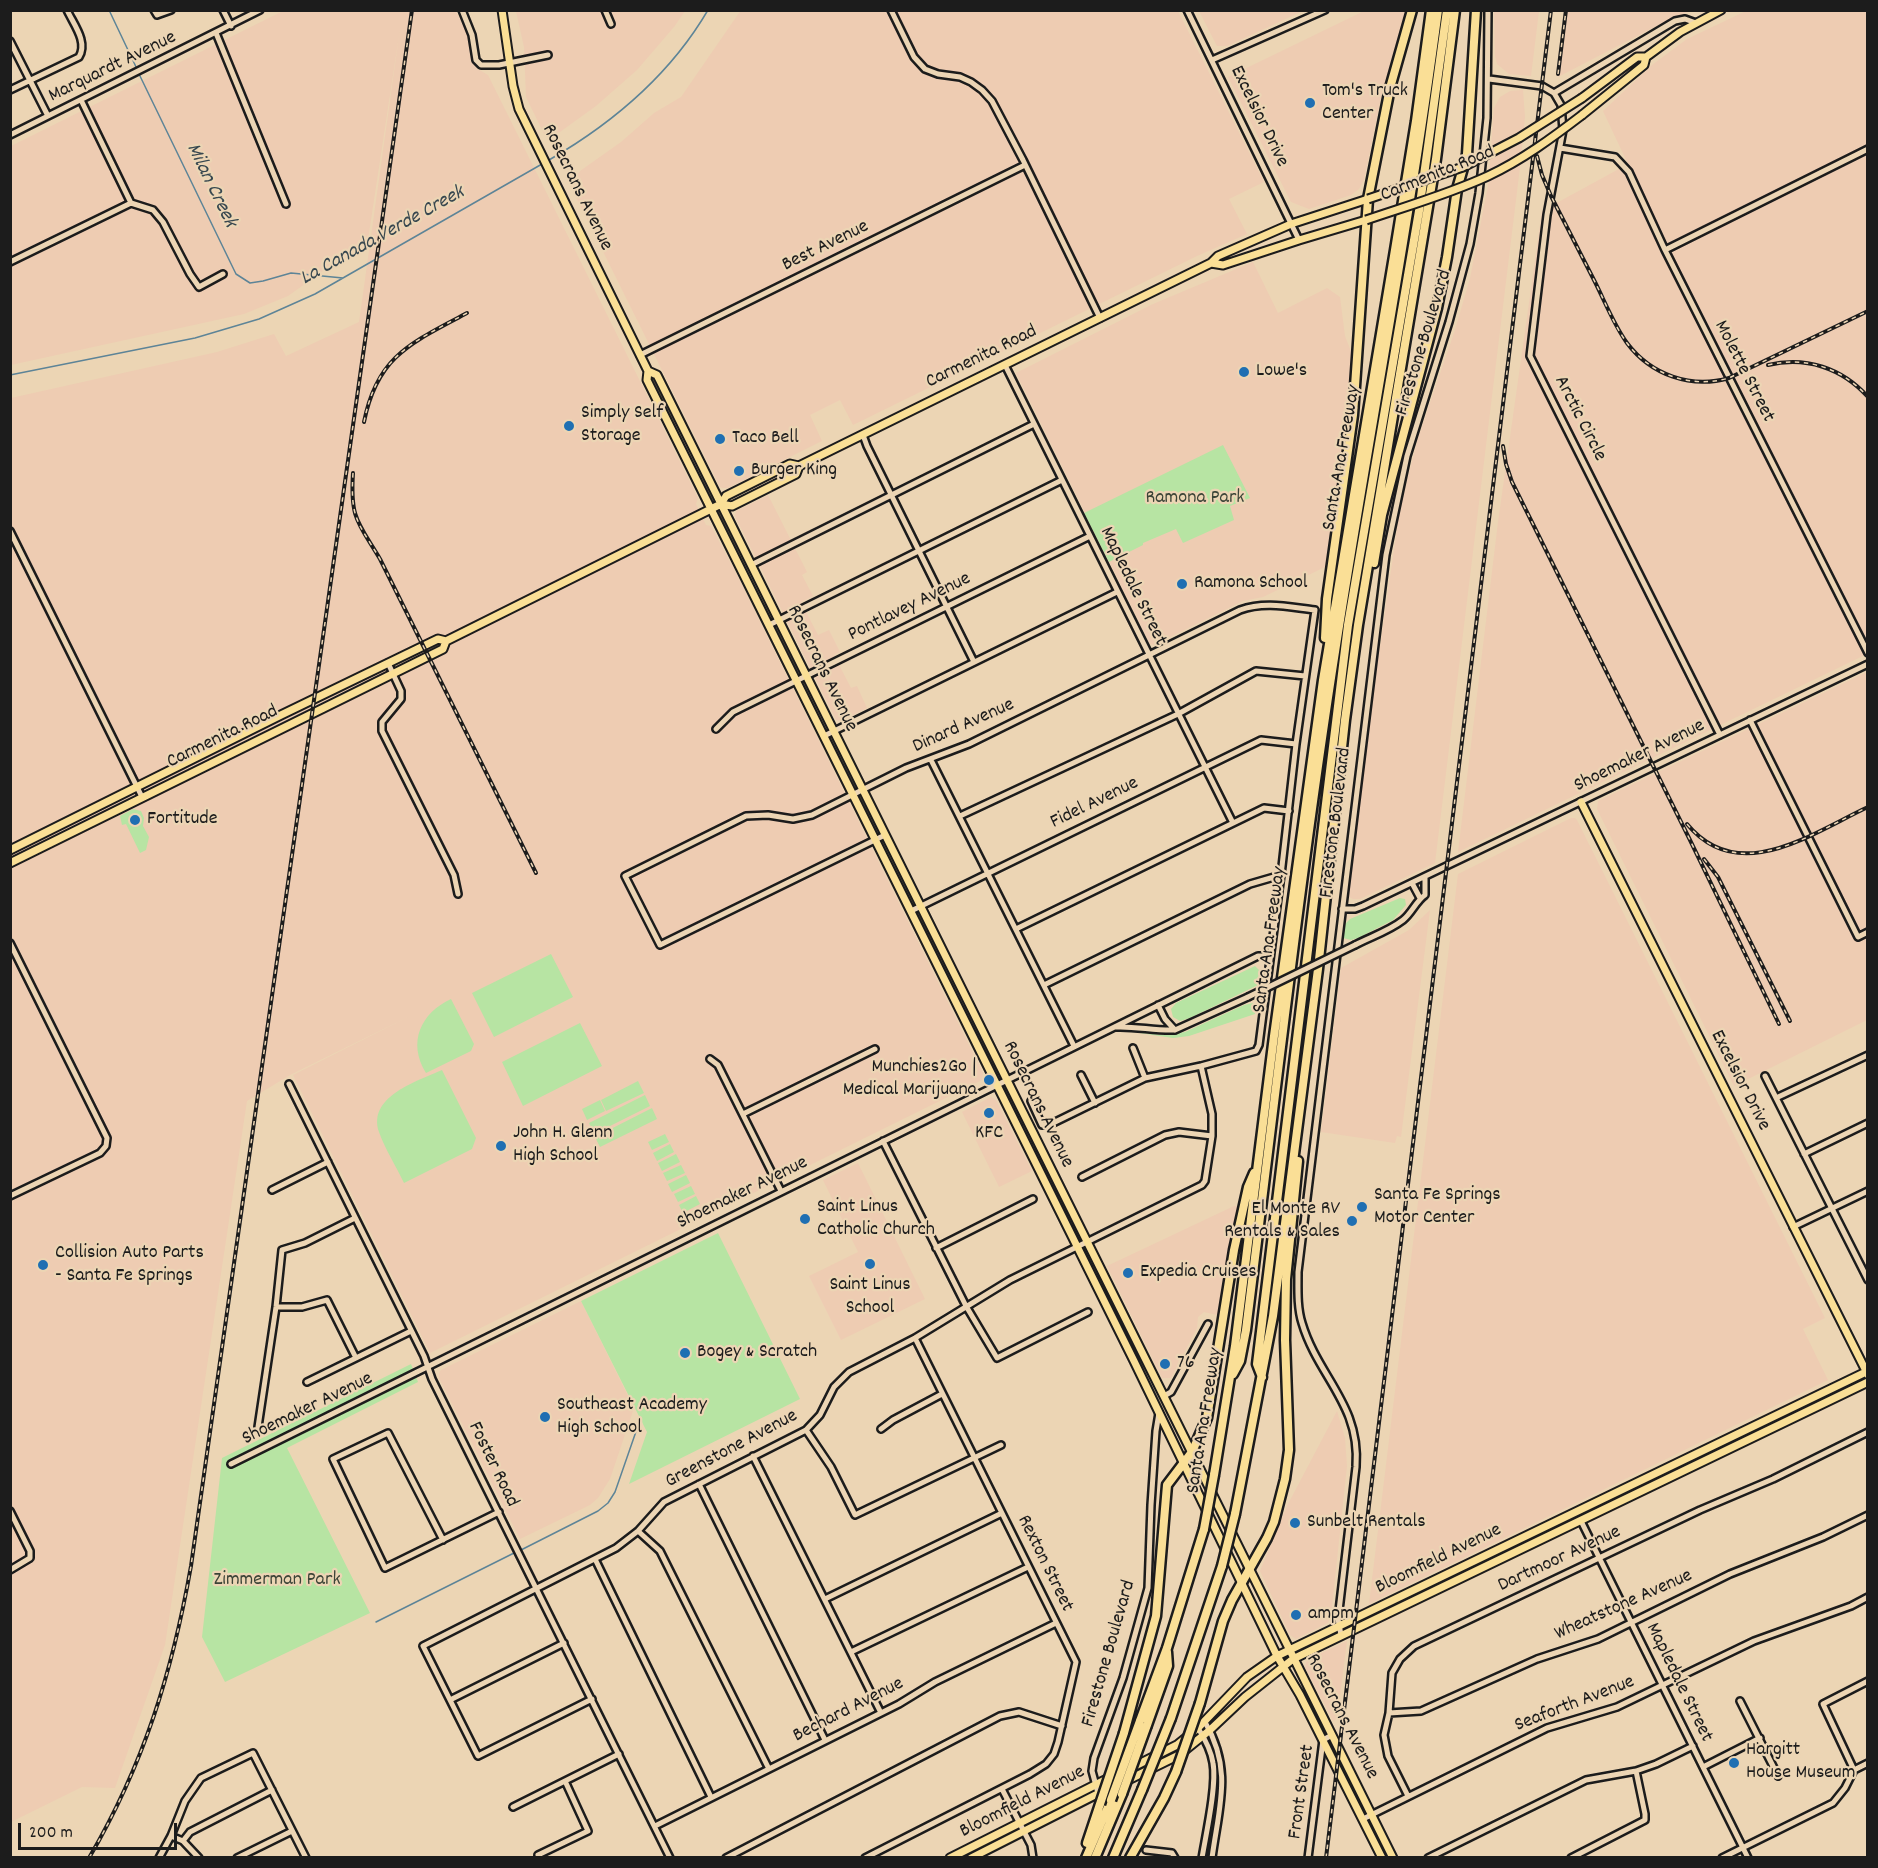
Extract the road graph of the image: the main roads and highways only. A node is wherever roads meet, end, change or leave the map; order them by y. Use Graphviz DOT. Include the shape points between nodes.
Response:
graph roads {
  1 [pos="502,10"];
  2 [pos="1412,10"];
  3 [pos="1431,10"];
  4 [pos="1438,10"];
  5 [pos="1447,10"];
  6 [pos="1455,10"];
  7 [pos="1476,10"];
  8 [pos="1721,10"];
  9 [pos="1646,57"];
  10 [pos="1464,167"];
  11 [pos="1457,189"];
  12 [pos="1368,199"];
  13 [pos="1366,220"];
  14 [pos="1211,263"];
  15 [pos="648,371"];
  16 [pos="665,391"];
  17 [pos="655,396"];
  18 [pos="799,466"];
  19 [pos="721,504"];
  20 [pos="712,509"];
  21 [pos="1358,625"];
  22 [pos="446,641"];
  23 [pos="1323,680"];
  24 [pos="1581,802"];
  25 [pos="10,850"];
  26 [pos="10,863"];
  27 [pos="971,1007"];
  28 [pos="960,1011"];
  29 [pos="1299,1114"];
  30 [pos="1258,1164"];
  31 [pos="1112,1292"];
  32 [pos="1102,1298"];
  33 [pos="1123,1314"];
  34 [pos="1113,1320"];
  35 [pos="1136,1339"];
  36 [pos="1126,1344"];
  37 [pos="1867,1373"];
  38 [pos="1262,1377"];
  39 [pos="1230,1379"];
  40 [pos="1868,1382"];
  41 [pos="1192,1452"];
  42 [pos="1184,1465"];
  43 [pos="1608,1496"];
  44 [pos="1618,1502"];
  45 [pos="1585,1508"];
  46 [pos="1606,1508"];
  47 [pos="1570,1515"];
  48 [pos="1581,1521"];
  49 [pos="1250,1569"];
  50 [pos="1243,1583"];
  51 [pos="1289,1649"];
  52 [pos="1277,1656"];
  53 [pos="1293,1659"];
  54 [pos="1283,1666"];
  55 [pos="1144,1723"];
  56 [pos="950,1857"];
  57 [pos="971,1857"];
  58 [pos="1084,1857"];
  59 [pos="1095,1857"];
  60 [pos="1113,1857"];
  61 [pos="1130,1857"];
  62 [pos="1382,1857"];
  63 [pos="1393,1857"];
  1 -- 15 [label="main road, Rosecrans Avenue" via="517,103"];
  2 -- 12 [label="highway" via="1390,88"];
  3 -- 23 [label="highway, Santa Ana Freeway" via="1394,261"];
  4 -- 39 [label="highway" via="1410,206 1330,681 1246,1330 1240,1361"];
  5 -- 38 [label="highway" via="1419,211 1338,695 1257,1364"];
  6 -- 21 [label="highway" via="1436,159"];
  7 -- 10 [label="highway"];
  8 -- 9 [label="main road, Carmenita Road"];
  9 -- 10 [label="main road, Carmenita Road, bridge" via="1637,57 1582,98"];
  9 -- 11 [label="main road, Carmenita Road, bridge" via="1644,65 1552,138 1488,176"];
  10 -- 11 [label="highway, bridge"];
  10 -- 12 [label="main road, Carmenita Road, bridge"];
  11 -- 13 [label="main road, Carmenita Road, bridge"];
  11 -- 21 [label="highway" via="1437,308 1382,514"];
  12 -- 13 [label="highway"];
  12 -- 14 [label="main road, Carmenita Road" via="1292,224 1218,256"];
  13 -- 14 [label="main road, Carmenita Road" via="1223,266"];
  13 -- 23 [label="highway" via="1353,415 1327,599"];
  14 -- 18 [label="main road, Carmenita Road"];
  15 -- 16 [label="main road, Rosecrans Avenue" via="657,375"];
  15 -- 17 [label="main road, Rosecrans Avenue" via="647,380"];
  16 -- 17 [label="main road"];
  16 -- 19 [label="main road, Rosecrans Avenue"];
  17 -- 20 [label="main road, Rosecrans Avenue"];
  18 -- 19 [label="main road, Carmenita Road" via="790,464 726,496"];
  18 -- 19 [label="main road, Carmenita Road" via="796,474 732,506"];
  19 -- 20 [label="main road, Carmenita Road"];
  19 -- 27 [label="main road, Rosecrans Avenue"];
  20 -- 22 [label="main road, Carmenita Road"];
  20 -- 28 [label="main road, Rosecrans Avenue"];
  21 -- 29 [label="highway"];
  22 -- 25 [label="main road, Carmenita Road" via="438,639"];
  22 -- 26 [label="main road, Carmenita Road" via="443,649"];
  23 -- 30 [label="highway, Santa Ana Freeway"];
  24 -- 37 [label="main road, Excelsior Drive"];
  27 -- 28 [label="main road"];
  27 -- 31 [label="main road, Rosecrans Avenue"];
  28 -- 32 [label="main road, Rosecrans Avenue"];
  29 -- 38 [label="highway"];
  29 -- 49 [label="highway" via="1297,1179 1286,1279 1289,1450 1274,1522"];
  30 -- 39 [label="highway, Santa Ana Freeway"];
  30 -- 41 [label="highway" via="1248,1187 1234,1250 1207,1418"];
  31 -- 32 [label="main road"];
  31 -- 33 [label="main road, Rosecrans Avenue"];
  32 -- 34 [label="main road, Rosecrans Avenue"];
  33 -- 34 [label="main road"];
  33 -- 35 [label="main road, Rosecrans Avenue"];
  34 -- 36 [label="main road, Rosecrans Avenue"];
  35 -- 36 [label="main road"];
  35 -- 41 [label="main road, Rosecrans Avenue"];
  36 -- 42 [label="main road, Rosecrans Avenue"];
  37 -- 43 [label="main road, Bloomfield Avenue"];
  38 -- 60 [label="highway, bridge" via="1222,1566 1171,1718"];
  39 -- 55 [label="highway, Santa Ana Freeway, bridge" via="1204,1529"];
  40 -- 44 [label="main road, Bloomfield Avenue"];
  41 -- 42 [label="highway"];
  41 -- 49 [label="main road, Rosecrans Avenue"];
  42 -- 50 [label="main road, Rosecrans Avenue"];
  42 -- 58 [label="highway, bridge" via="1167,1485 1156,1616"];
  43 -- 44 [label="main road"];
  43 -- 45 [label="main road, Bloomfield Avenue"];
  43 -- 46 [label="main road"];
  44 -- 46 [label="main road, Bloomfield Avenue"];
  45 -- 47 [label="main road, Bloomfield Avenue"];
  45 -- 48 [label="main road"];
  46 -- 48 [label="main road, Bloomfield Avenue"];
  47 -- 48 [label="main road"];
  47 -- 51 [label="main road, Bloomfield Avenue"];
  48 -- 53 [label="main road, Bloomfield Avenue"];
  49 -- 50 [label="highway"];
  49 -- 51 [label="main road, Rosecrans Avenue"];
  50 -- 52 [label="main road, Rosecrans Avenue"];
  50 -- 61 [label="highway, bridge" via="1223,1622 1176,1772"];
  51 -- 52 [label="main road, Bloomfield Avenue"];
  51 -- 53 [label="main road, Rosecrans Avenue"];
  52 -- 54 [label="main road, Rosecrans Avenue"];
  52 -- 56 [label="main road, Bloomfield Avenue" via="1247,1677 1205,1722 1168,1749"];
  53 -- 54 [label="main road, Bloomfield Avenue"];
  53 -- 63 [label="main road, Rosecrans Avenue"];
  54 -- 57 [label="main road, Bloomfield Avenue" via="1179,1755"];
  54 -- 62 [label="main road, Rosecrans Avenue"];
  55 -- 58 [label="highway, Santa Ana Freeway, bridge"];
  55 -- 59 [label="highway, bridge" via="1122,1794"];
}
